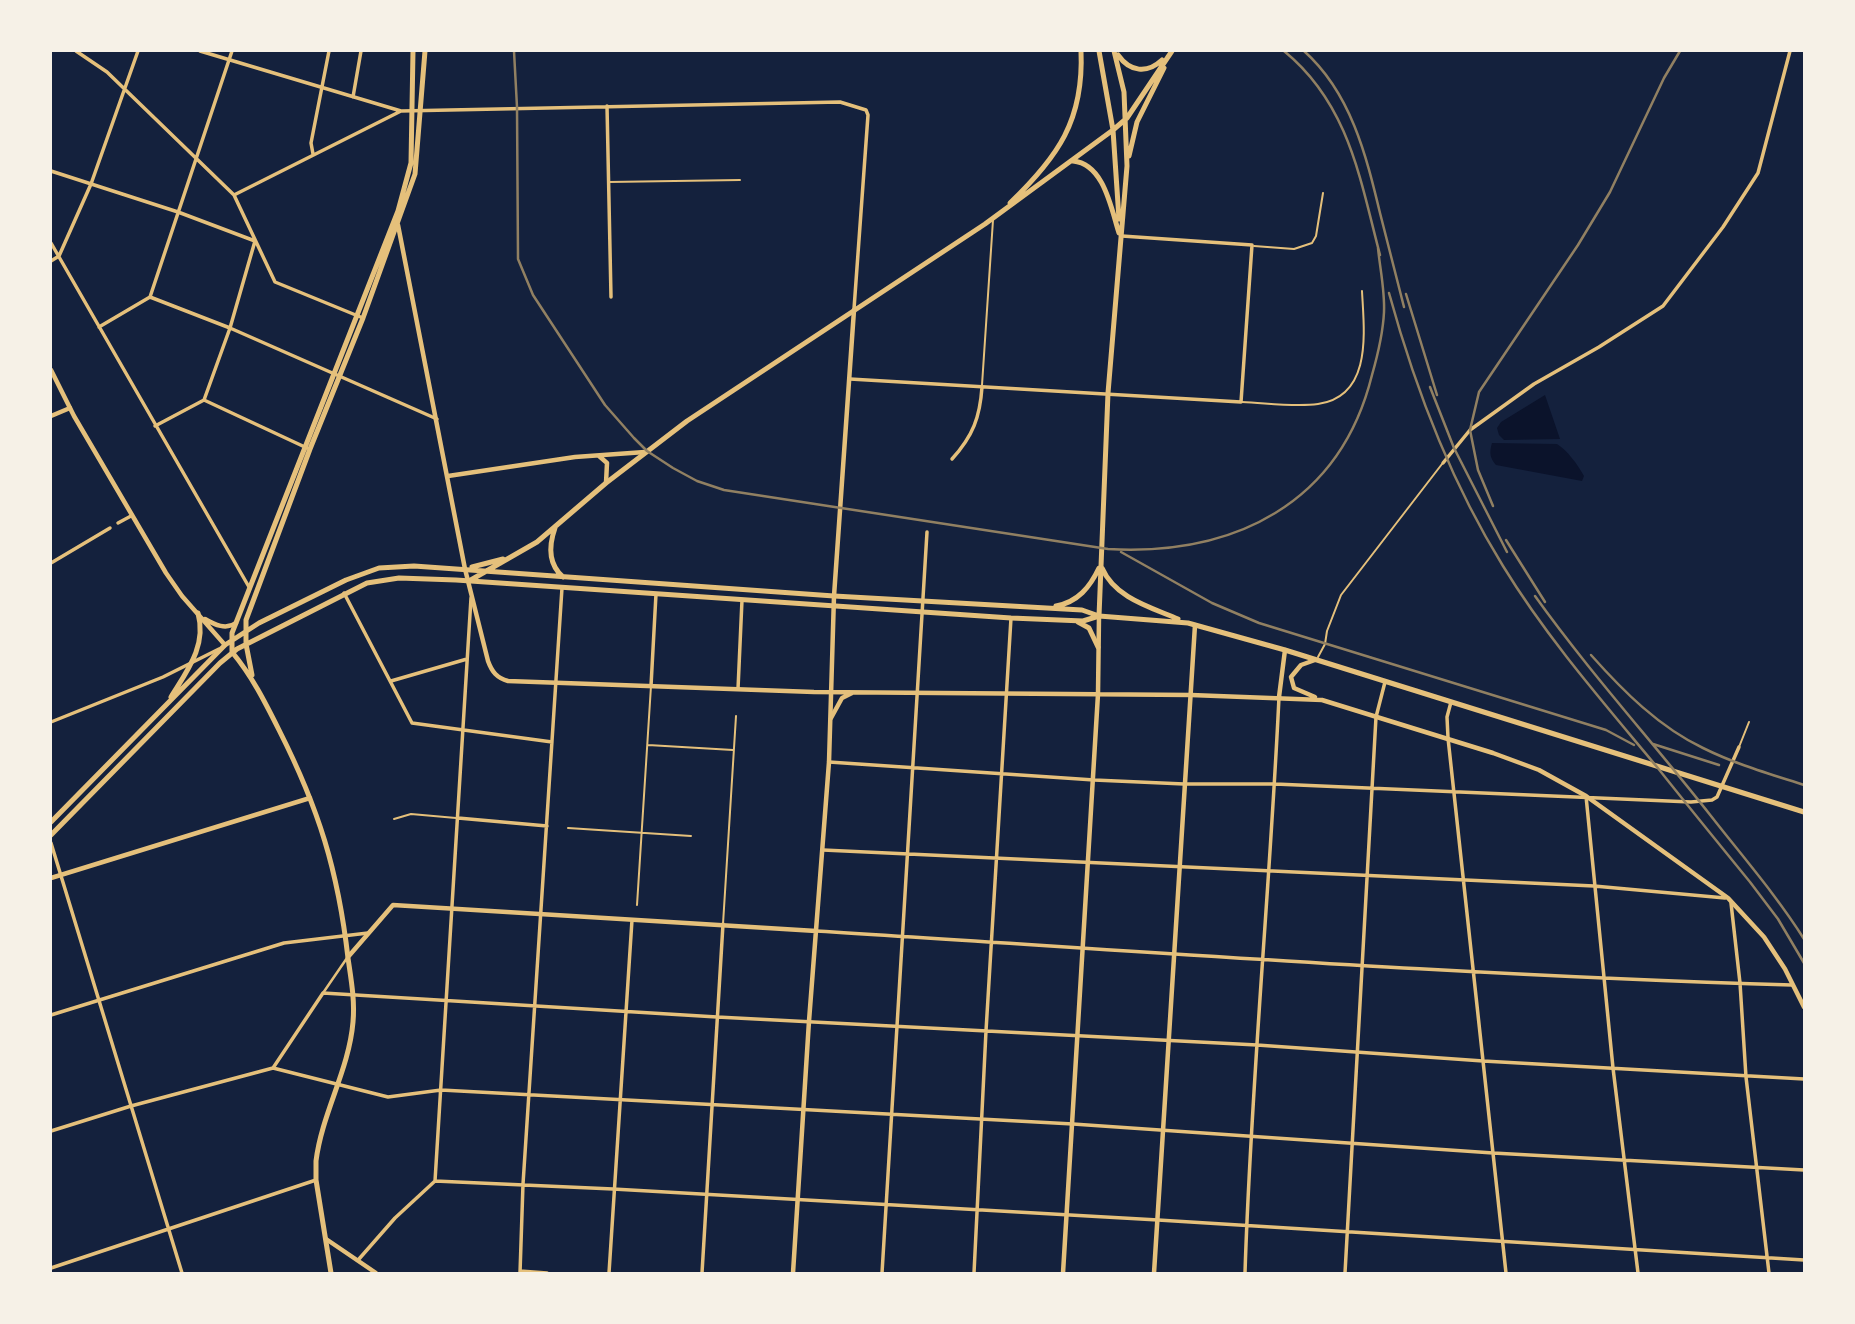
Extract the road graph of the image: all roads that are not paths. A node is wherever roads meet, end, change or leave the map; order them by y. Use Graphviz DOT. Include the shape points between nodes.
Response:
graph roads {
  1 [pos="76,51"];
  2 [pos="138,51"];
  3 [pos="200,51"];
  4 [pos="232,51"];
  5 [pos="329,51"];
  6 [pos="361,51"];
  7 [pos="413,51"];
  8 [pos="425,51"];
  9 [pos="1080,51"];
  10 [pos="1099,51"];
  11 [pos="1115,51"];
  12 [pos="1172,51"];
  13 [pos="1790,51"];
  14 [pos="229,60"];
  15 [pos="323,88"];
  16 [pos="125,90"];
  17 [pos="353,97"];
  18 [pos="607,106"];
  19 [pos="401,111"];
  20 [pos="416,112"];
  21 [pos="1127,118"];
  22 [pos="1113,130"];
  23 [pos="313,154"];
  24 [pos="197,157"];
  25 [pos="1071,161"];
  26 [pos="1127,166"];
  27 [pos="51,171"];
  28 [pos="740,180"];
  29 [pos="608,183"];
  30 [pos="91,184"];
  31 [pos="1323,193"];
  32 [pos="234,195"];
  33 [pos="398,211"];
  34 [pos="178,212"];
  35 [pos="993,219"];
  36 [pos="398,225"];
  37 [pos="1120,236"];
  38 [pos="255,241"];
  39 [pos="51,243"];
  40 [pos="1252,245"];
  41 [pos="59,256"];
  42 [pos="51,261"];
  43 [pos="1362,291"];
  44 [pos="150,297"];
  45 [pos="611,297"];
  46 [pos="854,310"];
  47 [pos="355,317"];
  48 [pos="363,318"];
  49 [pos="99,327"];
  50 [pos="230,328"];
  51 [pos="51,370"];
  52 [pos="334,373"];
  53 [pos="341,377"];
  54 [pos="850,379"];
  55 [pos="982,387"];
  56 [pos="1108,393"];
  57 [pos="204,400"];
  58 [pos="1241,402"];
  59 [pos="70,408"];
  60 [pos="51,416"];
  61 [pos="437,419"];
  62 [pos="155,426"];
  63 [pos="307,448"];
  64 [pos="645,452"];
  65 [pos="599,455"];
  66 [pos="952,459"];
  67 [pos="1443,463"];
  68 [pos="448,476"];
  69 [pos="606,483"];
  70 [pos="131,516"];
  71 [pos="118,523"];
  72 [pos="555,527"];
  73 [pos="110,528"];
  74 [pos="927,532"];
  75 [pos="516,554"];
  76 [pos="51,563"];
  77 [pos="1100,565"];
  78 [pos="466,569"];
  79 [pos="487,570"];
  80 [pos="563,577"];
  81 [pos="468,581"];
  82 [pos="250,587"];
  83 [pos="562,588"];
  84 [pos="471,592"];
  85 [pos="344,593"];
  86 [pos="656,594"];
  87 [pos="834,596"];
  88 [pos="742,600"];
  89 [pos="922,600"];
  90 [pos="833,606"];
  91 [pos="1048,608"];
  92 [pos="922,611"];
  93 [pos="198,614"];
  94 [pos="1099,616"];
  95 [pos="1011,618"];
  96 [pos="1076,621"];
  97 [pos="236,622"];
  98 [pos="1191,624"];
  99 [pos="245,631"];
  100 [pos="231,641"];
  101 [pos="246,644"];
  102 [pos="225,645"];
  103 [pos="1098,647"];
  104 [pos="1285,650"];
  105 [pos="232,652"];
  106 [pos="467,659"];
  107 [pos="1316,660"];
  108 [pos="192,663"];
  109 [pos="254,681"];
  110 [pos="391,681"];
  111 [pos="1385,681"];
  112 [pos="556,682"];
  113 [pos="1292,683"];
  114 [pos="651,686"];
  115 [pos="738,689"];
  116 [pos="861,691"];
  117 [pos="832,692"];
  118 [pos="916,692"];
  119 [pos="1006,692"];
  120 [pos="1098,694"];
  121 [pos="1191,695"];
  122 [pos="1279,697"];
  123 [pos="1294,698"];
  124 [pos="1322,700"];
  125 [pos="1451,701"];
  126 [pos="166,705"];
  127 [pos="736,716"];
  128 [pos="1376,717"];
  129 [pos="831,718"];
  130 [pos="51,722"];
  131 [pos="1749,722"];
  132 [pos="463,730"];
  133 [pos="1448,738"];
  134 [pos="552,741"];
  135 [pos="647,745"];
  136 [pos="1739,747"];
  137 [pos="734,750"];
  138 [pos="829,762"];
  139 [pos="911,768"];
  140 [pos="1003,774"];
  141 [pos="1094,780"];
  142 [pos="1184,784"];
  143 [pos="1275,784"];
  144 [pos="1373,788"];
  145 [pos="1454,793"];
  146 [pos="1586,796"];
  147 [pos="310,798"];
  148 [pos="1804,812"];
  149 [pos="457,818"];
  150 [pos="394,819"];
  151 [pos="51,822"];
  152 [pos="547,825"];
  153 [pos="568,828"];
  154 [pos="642,833"];
  155 [pos="51,835"];
  156 [pos="691,836"];
  157 [pos="51,843"];
  158 [pos="823,850"];
  159 [pos="907,854"];
  160 [pos="996,857"];
  161 [pos="1089,863"];
  162 [pos="1179,868"];
  163 [pos="1270,871"];
  164 [pos="61,875"];
  165 [pos="1367,877"];
  166 [pos="51,878"];
  167 [pos="1465,880"];
  168 [pos="1594,886"];
  169 [pos="1729,900"];
  170 [pos="637,905"];
  171 [pos="452,908"];
  172 [pos="541,915"];
  173 [pos="632,920"];
  174 [pos="723,924"];
  175 [pos="816,931"];
  176 [pos="368,933"];
  177 [pos="903,936"];
  178 [pos="346,937"];
  179 [pos="992,942"];
  180 [pos="1083,949"];
  181 [pos="1174,954"];
  182 [pos="348,957"];
  183 [pos="1264,959"];
  184 [pos="1362,965"];
  185 [pos="1472,971"];
  186 [pos="1604,976"];
  187 [pos="1740,984"];
  188 [pos="1794,985"];
  189 [pos="323,993"];
  190 [pos="353,994"];
  191 [pos="97,1000"];
  192 [pos="446,1001"];
  193 [pos="536,1006"];
  194 [pos="1804,1007"];
  195 [pos="626,1012"];
  196 [pos="51,1015"];
  197 [pos="717,1017"];
  198 [pos="809,1021"];
  199 [pos="898,1026"];
  200 [pos="986,1031"];
  201 [pos="1079,1037"];
  202 [pos="1168,1041"];
  203 [pos="1257,1045"];
  204 [pos="1356,1052"];
  205 [pos="1483,1061"];
  206 [pos="273,1068"];
  207 [pos="1613,1068"];
  208 [pos="1746,1077"];
  209 [pos="1804,1079"];
  210 [pos="339,1084"];
  211 [pos="441,1090"];
  212 [pos="529,1095"];
  213 [pos="620,1100"];
  214 [pos="712,1105"];
  215 [pos="131,1106"];
  216 [pos="803,1111"];
  217 [pos="892,1116"];
  218 [pos="982,1120"];
  219 [pos="1073,1124"];
  220 [pos="1164,1130"];
  221 [pos="51,1131"];
  222 [pos="1252,1136"];
  223 [pos="1352,1143"];
  224 [pos="1493,1153"];
  225 [pos="1625,1161"];
  226 [pos="1756,1168"];
  227 [pos="1804,1170"];
  228 [pos="316,1180"];
  229 [pos="435,1181"];
  230 [pos="523,1184"];
  231 [pos="614,1189"];
  232 [pos="706,1195"];
  233 [pos="797,1200"];
  234 [pos="888,1205"];
  235 [pos="978,1210"];
  236 [pos="1066,1215"];
  237 [pos="1158,1220"];
  238 [pos="1247,1226"];
  239 [pos="169,1229"];
  240 [pos="1347,1232"];
  241 [pos="326,1239"];
  242 [pos="1502,1241"];
  243 [pos="1635,1251"];
  244 [pos="359,1259"];
  245 [pos="1767,1259"];
  246 [pos="1804,1260"];
  247 [pos="51,1268"];
  248 [pos="520,1272"];
  249 [pos="182,1273"];
  250 [pos="331,1273"];
  251 [pos="376,1273"];
  252 [pos="547,1273"];
  253 [pos="609,1273"];
  254 [pos="702,1273"];
  255 [pos="793,1273"];
  256 [pos="882,1273"];
  257 [pos="974,1273"];
  258 [pos="1063,1273"];
  259 [pos="1154,1273"];
  260 [pos="1245,1273"];
  261 [pos="1345,1273"];
  262 [pos="1506,1273"];
  263 [pos="1638,1273"];
  264 [pos="1769,1273"];
  1 -- 16 [label="street" via="98,64"];
  2 -- 16 [label="street"];
  3 -- 14 [label="street"];
  4 -- 14 [label="street"];
  5 -- 15 [label="street"];
  6 -- 17 [label="street"];
  7 -- 20 [label="main road"];
  8 -- 20 [label="main road"];
  9 -- 35 [label="main road" via="1082,76 1069,130 1044,169"];
  10 -- 22 [label="main road"];
  11 -- 12 [label="main road" via="1124,63 1144,70 1152,69"];
  11 -- 21 [label="main road"];
  12 -- 21 [label="main road"];
  12 -- 26 [label="main road" via="1138,122"];
  13 -- 67 [label="street" via="1758,173 1663,306 1523,392 1470,430"];
  14 -- 15 [label="street"];
  14 -- 24 [label="street"];
  15 -- 17 [label="street"];
  15 -- 23 [label="street"];
  16 -- 24 [label="street"];
  16 -- 30 [label="street"];
  17 -- 19 [label="street"];
  18 -- 20 [label="street"];
  18 -- 29 [label="street"];
  18 -- 46 [label="street" via="840,102 866,110"];
  19 -- 20 [label="street"];
  19 -- 23 [label="street"];
  20 -- 33 [label="main road" via="411,163"];
  20 -- 36 [label="main road" via="415,174"];
  21 -- 22 [label="main road"];
  21 -- 26 [label="main road"];
  22 -- 25 [label="main road"];
  22 -- 37 [label="main road"];
  23 -- 32 [label="street"];
  24 -- 32 [label="street"];
  24 -- 34 [label="street"];
  25 -- 35 [label="main road"];
  25 -- 37 [label="main road" via="1083,162 1093,170"];
  26 -- 37 [label="main road"];
  27 -- 30 [label="street"];
  28 -- 29 [label="lane"];
  29 -- 45 [label="street"];
  30 -- 34 [label="street"];
  30 -- 41 [label="street"];
  31 -- 40 [label="lane" via="1312,243 1294,249"];
  32 -- 38 [label="street"];
  33 -- 36 [label="main road"];
  33 -- 47 [label="main road"];
  34 -- 38 [label="street"];
  34 -- 44 [label="street"];
  35 -- 46 [label="main road"];
  35 -- 55 [label="lane"];
  36 -- 48 [label="main road"];
  36 -- 61 [label="street"];
  37 -- 40 [label="street"];
  37 -- 56 [label="main road"];
  38 -- 47 [label="street" via="275,282"];
  38 -- 50 [label="street"];
  39 -- 41 [label="street"];
  40 -- 58 [label="street"];
  41 -- 42 [label="street"];
  41 -- 49 [label="street"];
  43 -- 58 [label="lane" via="1364,342 1351,387 1317,404"];
  44 -- 49 [label="street"];
  44 -- 50 [label="street"];
  46 -- 54 [label="street"];
  46 -- 64 [label="main road"];
  47 -- 48 [label="street"];
  47 -- 52 [label="main road"];
  48 -- 53 [label="main road"];
  49 -- 62 [label="street"];
  50 -- 52 [label="street"];
  50 -- 57 [label="street"];
  51 -- 59 [label="street"];
  52 -- 53 [label="street"];
  52 -- 63 [label="main road"];
  53 -- 61 [label="street"];
  53 -- 63 [label="main road"];
  54 -- 55 [label="street"];
  54 -- 87 [label="street"];
  55 -- 56 [label="street"];
  55 -- 66 [label="street" via="977,423"];
  56 -- 58 [label="street"];
  56 -- 77 [label="main road"];
  57 -- 62 [label="street"];
  57 -- 63 [label="street"];
  59 -- 60 [label="street"];
  59 -- 70 [label="street"];
  61 -- 68 [label="street"];
  62 -- 82 [label="street"];
  63 -- 82 [label="main road"];
  63 -- 99 [label="main road"];
  64 -- 65 [label="street"];
  64 -- 69 [label="main road"];
  65 -- 68 [label="street"];
  65 -- 69 [label="street" via="607,463"];
  67 -- 107 [label="lane" via="1341,595"];
  68 -- 78 [label="street"];
  69 -- 72 [label="main road"];
  70 -- 71 [label="street"];
  70 -- 93 [label="street"];
  72 -- 75 [label="main road"];
  72 -- 80 [label="main road" via="551,556"];
  73 -- 76 [label="street"];
  74 -- 89 [label="street"];
  75 -- 78 [label="main road"];
  75 -- 79 [label="main road"];
  77 -- 91 [label="main road" via="1079,596"];
  77 -- 94 [label="main road"];
  77 -- 98 [label="main road" via="1118,591"];
  78 -- 79 [label="main road"];
  78 -- 81 [label="street"];
  78 -- 99 [label="main road" via="379,568"];
  79 -- 80 [label="main road"];
  79 -- 81 [label="main road"];
  80 -- 87 [label="main road"];
  81 -- 83 [label="main road"];
  81 -- 84 [label="street"];
  81 -- 85 [label="main road" via="382,579"];
  82 -- 97 [label="main road"];
  83 -- 86 [label="main road"];
  83 -- 112 [label="street"];
  84 -- 106 [label="street"];
  84 -- 112 [label="street" via="494,674 508,681"];
  85 -- 101 [label="main road"];
  85 -- 110 [label="street"];
  86 -- 88 [label="main road"];
  86 -- 114 [label="street"];
  87 -- 89 [label="main road"];
  87 -- 90 [label="street"];
  88 -- 90 [label="main road"];
  88 -- 115 [label="street"];
  89 -- 91 [label="main road"];
  89 -- 92 [label="street"];
  90 -- 92 [label="main road"];
  90 -- 117 [label="street"];
  91 -- 94 [label="main road"];
  92 -- 95 [label="main road"];
  92 -- 118 [label="street"];
  93 -- 97 [label="street" via="222,626"];
  93 -- 102 [label="street"];
  93 -- 108 [label="main road" via="201,636"];
  94 -- 96 [label="main road"];
  94 -- 98 [label="main road"];
  94 -- 103 [label="street"];
  95 -- 96 [label="main road"];
  95 -- 119 [label="street"];
  96 -- 103 [label="main road" via="1089,628"];
  97 -- 100 [label="main road"];
  98 -- 104 [label="main road"];
  98 -- 121 [label="street"];
  99 -- 100 [label="main road"];
  99 -- 101 [label="main road"];
  100 -- 102 [label="main road"];
  100 -- 105 [label="main road"];
  101 -- 105 [label="main road"];
  101 -- 109 [label="main road"];
  102 -- 105 [label="main road"];
  102 -- 108 [label="street"];
  102 -- 126 [label="main road"];
  103 -- 120 [label="street"];
  104 -- 107 [label="main road"];
  104 -- 122 [label="street"];
  105 -- 109 [label="main road"];
  105 -- 155 [label="main road"];
  106 -- 110 [label="street"];
  106 -- 132 [label="street"];
  107 -- 111 [label="main road"];
  107 -- 113 [label="street" via="1297,668"];
  108 -- 126 [label="main road"];
  108 -- 130 [label="street"];
  109 -- 147 [label="main road"];
  110 -- 132 [label="street" via="412,723"];
  111 -- 125 [label="main road"];
  111 -- 128 [label="street"];
  112 -- 114 [label="street"];
  112 -- 134 [label="street"];
  113 -- 123 [label="street"];
  113 -- 124 [label="street" via="1300,692"];
  114 -- 115 [label="street"];
  114 -- 135 [label="lane"];
  115 -- 117 [label="street"];
  116 -- 117 [label="street"];
  116 -- 118 [label="street"];
  116 -- 129 [label="street" via="842,698"];
  117 -- 129 [label="street"];
  118 -- 119 [label="street"];
  118 -- 139 [label="street"];
  119 -- 120 [label="street"];
  119 -- 140 [label="street"];
  120 -- 121 [label="street"];
  120 -- 141 [label="street"];
  121 -- 122 [label="street"];
  121 -- 142 [label="street"];
  122 -- 123 [label="street"];
  122 -- 143 [label="street"];
  123 -- 124 [label="street"];
  124 -- 128 [label="street"];
  125 -- 133 [label="street"];
  125 -- 148 [label="main road"];
  126 -- 151 [label="main road"];
  127 -- 137 [label="lane"];
  128 -- 133 [label="street"];
  128 -- 144 [label="street"];
  129 -- 138 [label="street"];
  131 -- 136 [label="lane"];
  132 -- 134 [label="street"];
  132 -- 149 [label="street"];
  133 -- 145 [label="street"];
  133 -- 146 [label="street" via="1539,769"];
  134 -- 152 [label="street"];
  135 -- 137 [label="lane"];
  135 -- 154 [label="lane"];
  136 -- 146 [label="street" via="1712,800"];
  137 -- 174 [label="lane"];
  138 -- 139 [label="street"];
  138 -- 158 [label="street"];
  139 -- 140 [label="street"];
  139 -- 159 [label="street"];
  140 -- 141 [label="street"];
  140 -- 160 [label="street"];
  141 -- 142 [label="street"];
  141 -- 161 [label="street"];
  142 -- 143 [label="street"];
  142 -- 162 [label="street"];
  143 -- 144 [label="street"];
  143 -- 163 [label="street"];
  144 -- 145 [label="street"];
  144 -- 165 [label="street"];
  145 -- 146 [label="street"];
  145 -- 167 [label="street"];
  146 -- 168 [label="street"];
  146 -- 169 [label="street"];
  147 -- 164 [label="street"];
  147 -- 178 [label="main road" via="336,877"];
  149 -- 150 [label="lane" via="411,814"];
  149 -- 152 [label="street"];
  149 -- 171 [label="street"];
  152 -- 172 [label="street"];
  153 -- 154 [label="lane"];
  154 -- 156 [label="lane"];
  154 -- 170 [label="lane"];
  157 -- 164 [label="street"];
  158 -- 159 [label="street"];
  158 -- 175 [label="street"];
  159 -- 160 [label="street"];
  159 -- 177 [label="street"];
  160 -- 161 [label="street"];
  160 -- 179 [label="street"];
  161 -- 162 [label="street"];
  161 -- 180 [label="street"];
  162 -- 163 [label="street"];
  162 -- 181 [label="street"];
  163 -- 165 [label="street"];
  163 -- 183 [label="street"];
  164 -- 166 [label="street"];
  164 -- 191 [label="street"];
  165 -- 167 [label="street"];
  165 -- 184 [label="street"];
  167 -- 168 [label="street"];
  167 -- 185 [label="street"];
  168 -- 169 [label="street"];
  168 -- 186 [label="street"];
  169 -- 187 [label="street"];
  169 -- 188 [label="street" via="1764,937"];
  171 -- 172 [label="street"];
  171 -- 176 [label="street" via="393,905"];
  171 -- 192 [label="street"];
  172 -- 173 [label="street"];
  172 -- 193 [label="street"];
  173 -- 174 [label="street"];
  173 -- 195 [label="street"];
  174 -- 175 [label="street"];
  174 -- 197 [label="street"];
  175 -- 177 [label="street"];
  175 -- 198 [label="street"];
  176 -- 178 [label="street"];
  176 -- 182 [label="street"];
  177 -- 179 [label="street"];
  177 -- 199 [label="street"];
  178 -- 182 [label="main road"];
  178 -- 191 [label="street" via="284,943"];
  179 -- 180 [label="street"];
  179 -- 200 [label="street"];
  180 -- 181 [label="street"];
  180 -- 201 [label="street"];
  181 -- 183 [label="street"];
  181 -- 202 [label="street"];
  182 -- 189 [label="street"];
  182 -- 190 [label="main road"];
  183 -- 184 [label="street"];
  183 -- 203 [label="street"];
  184 -- 185 [label="street"];
  184 -- 204 [label="street"];
  185 -- 186 [label="street"];
  185 -- 205 [label="street"];
  186 -- 187 [label="street"];
  186 -- 207 [label="street"];
  187 -- 188 [label="street"];
  187 -- 208 [label="street"];
  188 -- 194 [label="street"];
  189 -- 190 [label="street"];
  189 -- 206 [label="street"];
  190 -- 192 [label="street"];
  190 -- 210 [label="main road" via="351,1043"];
  191 -- 196 [label="street"];
  191 -- 215 [label="street"];
  192 -- 193 [label="street"];
  192 -- 211 [label="street"];
  193 -- 195 [label="street"];
  193 -- 212 [label="street"];
  195 -- 197 [label="street"];
  195 -- 213 [label="street"];
  197 -- 198 [label="street"];
  197 -- 214 [label="street"];
  198 -- 199 [label="street"];
  198 -- 216 [label="street"];
  199 -- 200 [label="street"];
  199 -- 217 [label="street"];
  200 -- 201 [label="street"];
  200 -- 218 [label="street"];
  201 -- 202 [label="street"];
  201 -- 219 [label="street"];
  202 -- 203 [label="street"];
  202 -- 220 [label="street"];
  203 -- 204 [label="street"];
  203 -- 222 [label="street"];
  204 -- 205 [label="street"];
  204 -- 223 [label="street"];
  205 -- 207 [label="street"];
  205 -- 224 [label="street"];
  206 -- 210 [label="street"];
  206 -- 215 [label="street"];
  207 -- 208 [label="street"];
  207 -- 225 [label="street"];
  208 -- 209 [label="street"];
  208 -- 226 [label="street"];
  210 -- 211 [label="street" via="389,1097"];
  210 -- 228 [label="main road" via="317,1153"];
  211 -- 212 [label="street"];
  211 -- 229 [label="street"];
  212 -- 213 [label="street"];
  212 -- 230 [label="street"];
  213 -- 214 [label="street"];
  213 -- 231 [label="street"];
  214 -- 216 [label="street"];
  214 -- 232 [label="street"];
  215 -- 221 [label="street"];
  215 -- 239 [label="street"];
  216 -- 217 [label="street"];
  216 -- 233 [label="street"];
  217 -- 218 [label="street"];
  217 -- 234 [label="street"];
  218 -- 219 [label="street"];
  218 -- 235 [label="street"];
  219 -- 220 [label="street"];
  219 -- 236 [label="street"];
  220 -- 222 [label="street"];
  220 -- 237 [label="street"];
  222 -- 223 [label="street"];
  222 -- 238 [label="street"];
  223 -- 224 [label="street"];
  223 -- 240 [label="street"];
  224 -- 225 [label="street"];
  224 -- 242 [label="street"];
  225 -- 226 [label="street"];
  225 -- 243 [label="street"];
  226 -- 227 [label="street"];
  226 -- 245 [label="street"];
  228 -- 239 [label="street"];
  228 -- 241 [label="main road"];
  229 -- 230 [label="street"];
  229 -- 244 [label="street" via="394,1218"];
  230 -- 231 [label="street"];
  230 -- 248 [label="street"];
  231 -- 232 [label="street"];
  231 -- 253 [label="street"];
  232 -- 233 [label="street"];
  232 -- 254 [label="street"];
  233 -- 234 [label="street"];
  233 -- 255 [label="street"];
  234 -- 235 [label="street"];
  234 -- 256 [label="street"];
  235 -- 236 [label="street"];
  235 -- 257 [label="street"];
  236 -- 237 [label="street"];
  236 -- 258 [label="street"];
  237 -- 238 [label="street"];
  237 -- 259 [label="street"];
  238 -- 240 [label="street"];
  238 -- 260 [label="street"];
  239 -- 247 [label="street"];
  239 -- 249 [label="street"];
  240 -- 242 [label="street"];
  240 -- 261 [label="street"];
  241 -- 244 [label="street"];
  241 -- 250 [label="main road"];
  242 -- 243 [label="street"];
  242 -- 262 [label="street"];
  243 -- 245 [label="street"];
  243 -- 263 [label="street"];
  244 -- 251 [label="street"];
  245 -- 246 [label="street"];
  245 -- 264 [label="street"];
  248 -- 252 [label="street"];
}
